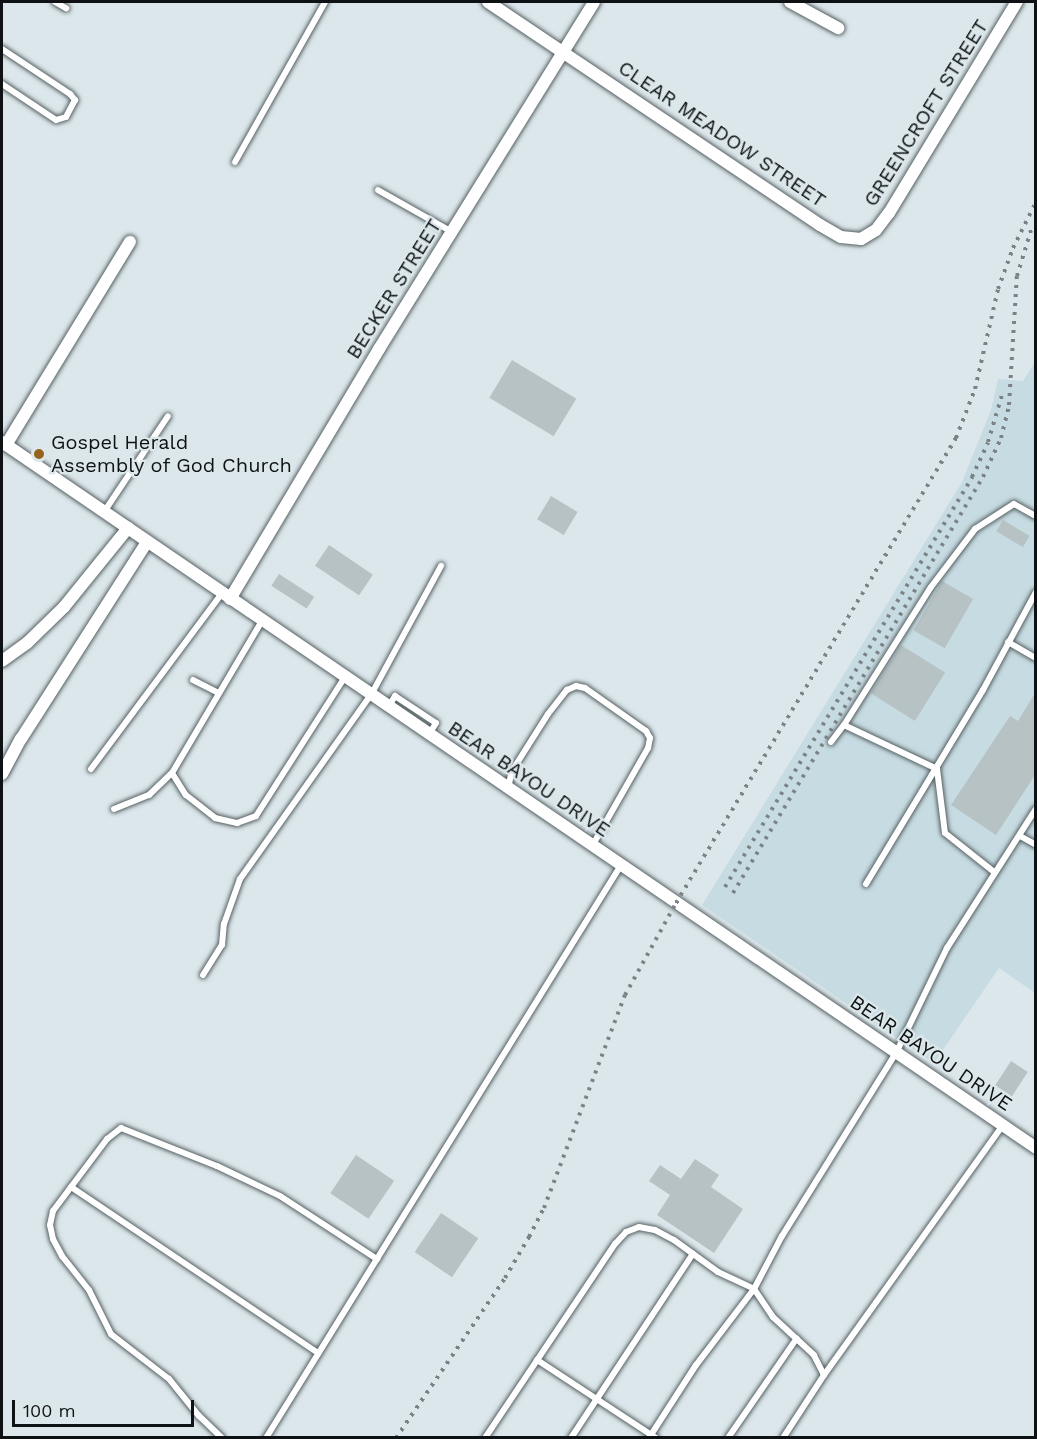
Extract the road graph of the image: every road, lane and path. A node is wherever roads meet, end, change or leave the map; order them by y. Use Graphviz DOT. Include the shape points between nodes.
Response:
graph roads {
  1 [pos="55,2"];
  2 [pos="325,2"];
  3 [pos="488,2"];
  4 [pos="594,2"];
  5 [pos="790,2"];
  6 [pos="1017,2"];
  7 [pos="66,8"];
  8 [pos="838,28"];
  9 [pos="2,49"];
  10 [pos="565,51"];
  11 [pos="2,84"];
  12 [pos="235,162"];
  13 [pos="378,190"];
  14 [pos="452,232"];
  15 [pos="861,239"];
  16 [pos="130,242"];
  17 [pos="168,416"];
  18 [pos="4,444"];
  19 [pos="104,512"];
  20 [pos="1035,516"];
  21 [pos="128,528"];
  22 [pos="147,542"];
  23 [pos="441,566"];
  24 [pos="1035,592"];
  25 [pos="226,596"];
  26 [pos="262,621"];
  27 [pos="1008,642"];
  28 [pos="1035,658"];
  29 [pos="2,661"];
  30 [pos="345,677"];
  31 [pos="193,680"];
  32 [pos="219,693"];
  33 [pos="371,695"];
  34 [pos="844,725"];
  35 [pos="831,742"];
  36 [pos="91,769"];
  37 [pos="937,769"];
  38 [pos="172,773"];
  39 [pos="2,774"];
  40 [pos="508,788"];
  41 [pos="114,809"];
  42 [pos="1035,809"];
  43 [pos="1020,836"];
  44 [pos="1035,845"];
  45 [pos="592,846"];
  46 [pos="621,865"];
  47 [pos="994,872"];
  48 [pos="866,884"];
  49 [pos="203,975"];
  50 [pos="896,1053"];
  51 [pos="1002,1126"];
  52 [pos="1035,1148"];
  53 [pos="71,1187"];
  54 [pos="693,1254"];
  55 [pos="377,1259"];
  56 [pos="754,1289"];
  57 [pos="797,1338"];
  58 [pos="318,1353"];
  59 [pos="537,1360"];
  60 [pos="824,1375"];
  61 [pos="596,1399"];
  62 [pos="652,1436"];
  63 [pos="222,1437"];
  64 [pos="266,1437"];
  65 [pos="485,1437"];
  66 [pos="571,1437"];
  67 [pos="728,1437"];
  68 [pos="783,1437"];
  1 -- 7 [label="lane"];
  2 -- 12 [label="lane"];
  3 -- 10 [label="street, CLEAR MEADOW STREET"];
  4 -- 10 [label="street, BECKER STREET"];
  5 -- 8 [label="street"];
  6 -- 15 [label="street, GREENCROFT STREET" via="889,213 876,230"];
  9 -- 11 [label="lane" via="75,100 66,117 56,120"];
  10 -- 14 [label="street, BECKER STREET"];
  10 -- 15 [label="street, CLEAR MEADOW STREET" via="820,225 841,237"];
  13 -- 14 [label="lane"];
  14 -- 25 [label="street, BECKER STREET"];
  16 -- 18 [label="street"];
  17 -- 19 [label="lane"];
  18 -- 19 [label="street, BEAR BAYOU DRIVE"];
  19 -- 21 [label="street, BEAR BAYOU DRIVE"];
  20 -- 34 [label="lane" via="1014,504 975,529 931,587"];
  21 -- 22 [label="street, BEAR BAYOU DRIVE"];
  21 -- 29 [label="street" via="64,607 27,644"];
  22 -- 25 [label="street, BEAR BAYOU DRIVE"];
  22 -- 39 [label="street"];
  23 -- 33 [label="lane"];
  24 -- 27 [label="lane"];
  25 -- 26 [label="street, BEAR BAYOU DRIVE"];
  25 -- 36 [label="lane"];
  26 -- 30 [label="street, BEAR BAYOU DRIVE"];
  26 -- 32 [label="lane"];
  27 -- 28 [label="lane"];
  27 -- 37 [label="lane"];
  30 -- 33 [label="street, BEAR BAYOU DRIVE"];
  30 -- 38 [label="lane" via="256,816 237,823 215,818 186,795"];
  31 -- 32 [label="lane"];
  32 -- 38 [label="lane"];
  33 -- 40 [label="street, BEAR BAYOU DRIVE"];
  33 -- 49 [label="lane" via="240,879 224,924 222,945"];
  34 -- 35 [label="lane"];
  34 -- 37 [label="lane"];
  37 -- 47 [label="lane" via="945,833"];
  37 -- 48 [label="lane"];
  38 -- 41 [label="lane" via="149,795"];
  40 -- 45 [label="street, BEAR BAYOU DRIVE"];
  40 -- 45 [label="lane" via="512,771 548,714 567,690 585,688 646,731 650,738"];
  42 -- 43 [label="lane"];
  43 -- 44 [label="lane"];
  43 -- 47 [label="lane"];
  45 -- 46 [label="street, BEAR BAYOU DRIVE"];
  46 -- 50 [label="street, BEAR BAYOU DRIVE"];
  46 -- 55 [label="lane"];
  47 -- 50 [label="lane" via="947,948"];
  50 -- 51 [label="street, BEAR BAYOU DRIVE"];
  50 -- 56 [label="lane" via="782,1236"];
  51 -- 52 [label="street, BEAR BAYOU DRIVE"];
  51 -- 60 [label="lane"];
  53 -- 55 [label="lane" via="107,1139 121,1128 280,1196"];
  53 -- 58 [label="lane"];
  53 -- 63 [label="lane" via="53,1211 50,1224 62,1256 89,1290 111,1334 169,1379"];
  54 -- 56 [label="lane" via="718,1272"];
  54 -- 59 [label="lane" via="655,1230 639,1227 626,1232"];
  54 -- 61 [label="lane"];
  55 -- 58 [label="lane"];
  56 -- 57 [label="lane" via="773,1317"];
  56 -- 62 [label="lane" via="696,1365"];
  57 -- 60 [label="lane" via="814,1355"];
  57 -- 67 [label="lane"];
  58 -- 64 [label="lane"];
  59 -- 61 [label="lane"];
  59 -- 65 [label="lane"];
  60 -- 68 [label="lane"];
  61 -- 62 [label="lane"];
  61 -- 66 [label="lane"];
}
